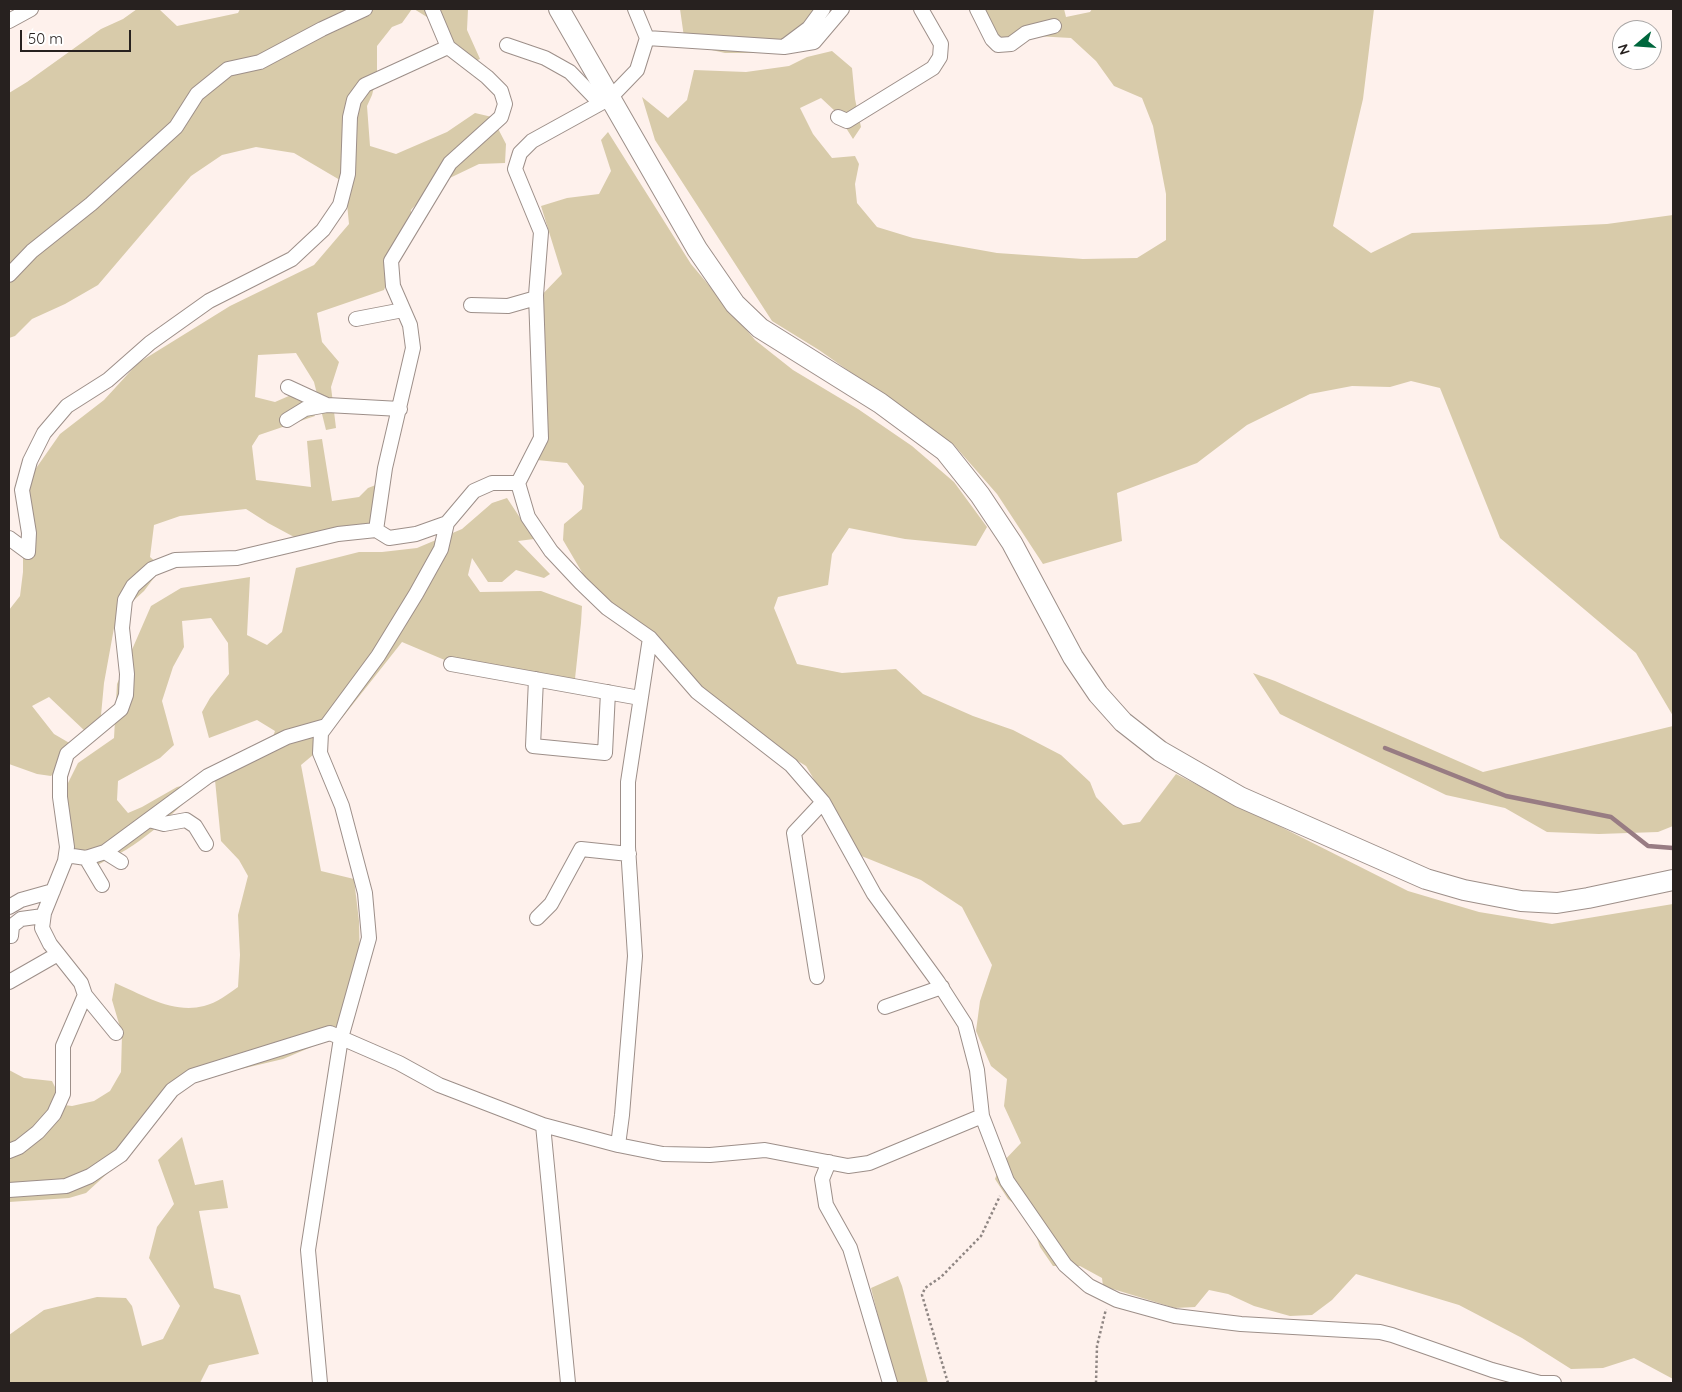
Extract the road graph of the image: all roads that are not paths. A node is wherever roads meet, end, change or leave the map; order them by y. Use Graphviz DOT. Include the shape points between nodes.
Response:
graph roads {
  1 [pos="31,9"];
  2 [pos="365,9"];
  3 [pos="432,9"];
  4 [pos="559,9"];
  5 [pos="636,9"];
  6 [pos="823,9"];
  7 [pos="842,9"];
  8 [pos="921,9"];
  9 [pos="977,9"];
  10 [pos="9,21"];
  11 [pos="1054,26"];
  12 [pos="646,38"];
  13 [pos="507,45"];
  14 [pos="448,47"];
  15 [pos="784,47"];
  16 [pos="605,100"];
  17 [pos="838,117"];
  18 [pos="9,275"];
  19 [pos="536,298"];
  20 [pos="471,305"];
  21 [pos="403,310"];
  22 [pos="356,319"];
  23 [pos="288,387"];
  24 [pos="327,405"];
  25 [pos="400,408"];
  26 [pos="288,420"];
  27 [pos="518,484"];
  28 [pos="447,523"];
  29 [pos="376,530"];
  30 [pos="9,538"];
  31 [pos="650,638"];
  32 [pos="451,664"];
  33 [pos="536,679"];
  34 [pos="608,692"];
  35 [pos="640,698"];
  36 [pos="326,726"];
  37 [pos="822,802"];
  38 [pos="149,820"];
  39 [pos="206,844"];
  40 [pos="105,852"];
  41 [pos="629,854"];
  42 [pos="66,855"];
  43 [pos="86,858"];
  44 [pos="121,862"];
  45 [pos="1673,880"];
  46 [pos="102,886"];
  47 [pos="53,892"];
  48 [pos="9,907"];
  49 [pos="43,916"];
  50 [pos="537,918"];
  51 [pos="11,936"];
  52 [pos="58,954"];
  53 [pos="817,977"];
  54 [pos="9,982"];
  55 [pos="942,987"];
  56 [pos="85,995"];
  57 [pos="885,1007"];
  58 [pos="116,1033"];
  59 [pos="341,1038"];
  60 [pos="982,1116"];
  61 [pos="543,1125"];
  62 [pos="618,1145"];
  63 [pos="9,1151"];
  64 [pos="829,1162"];
  65 [pos="9,1190"];
  66 [pos="320,1383"];
  67 [pos="568,1383"];
  68 [pos="890,1383"];
  69 [pos="1554,1383"];
  1 -- 10 [label="street"];
  2 -- 18 [label="street" via="260,62 228,69 197,94 176,127 92,204 32,251"];
  3 -- 14 [label="street"];
  4 -- 16 [label="street"];
  5 -- 12 [label="street"];
  6 -- 15 [label="street" via="809,28"];
  7 -- 15 [label="street" via="814,42"];
  8 -- 17 [label="street" via="940,44 940,57 933,68 847,121"];
  9 -- 11 [label="street" via="998,45 1011,44 1026,33"];
  12 -- 15 [label="street"];
  12 -- 16 [label="street" via="637,70"];
  13 -- 16 [label="street" via="546,58 570,72"];
  14 -- 21 [label="street" via="488,77 501,91 505,104 501,117 450,163 391,260 393,286"];
  14 -- 30 [label="street" via="365,86 354,100 350,117 348,174 340,204 323,230 292,259 209,301 150,343 108,380 67,406 44,433 30,461 22,490 28,552"];
  16 -- 19 [label="street" via="532,142 520,153 515,169 541,232"];
  16 -- 45 [label="street" via="735,304 760,328 880,403 945,451 1012,543 1073,657 1098,694 1123,722 1160,751 1240,797 1426,879 1464,890 1521,901 1557,902"];
  19 -- 20 [label="street" via="508,306"];
  19 -- 27 [label="street" via="541,438"];
  21 -- 22 [label="street"];
  21 -- 25 [label="street" via="410,325 413,348"];
  23 -- 24 [label="street"];
  24 -- 25 [label="street"];
  24 -- 26 [label="street" via="305,409"];
  25 -- 29 [label="street" via="385,468"];
  27 -- 28 [label="street" via="492,483 474,491"];
  27 -- 31 [label="street" via="528,516 551,551 608,608"];
  28 -- 29 [label="street" via="416,534 389,538"];
  28 -- 36 [label="street" via="442,549 416,594 378,656"];
  29 -- 42 [label="street" via="338,534 237,558 175,560 152,569 134,586 125,600 122,628 127,674 126,695 121,709 67,754 60,776"];
  31 -- 35 [label="street"];
  31 -- 37 [label="street" via="697,692 791,764"];
  32 -- 33 [label="street"];
  33 -- 34 [label="street"];
  33 -- 34 [label="street" via="533,746 605,752"];
  34 -- 35 [label="street"];
  35 -- 41 [label="street" via="628,782"];
  36 -- 38 [label="street" via="287,738 208,776"];
  36 -- 59 [label="street" via="321,733 320,753 342,806 365,893 369,938"];
  37 -- 53 [label="street" via="794,833"];
  37 -- 55 [label="street" via="874,894"];
  38 -- 39 [label="street" via="164,824 186,820 195,826"];
  38 -- 40 [label="street"];
  40 -- 43 [label="street"];
  40 -- 44 [label="street"];
  41 -- 50 [label="street" via="581,849 551,904"];
  41 -- 62 [label="street" via="635,956"];
  42 -- 43 [label="street"];
  42 -- 47 [label="street"];
  43 -- 46 [label="street"];
  47 -- 48 [label="street" via="21,900"];
  47 -- 49 [label="street"];
  49 -- 51 [label="street" via="21,918 12,926"];
  49 -- 52 [label="street" via="42,928"];
  52 -- 54 [label="street"];
  52 -- 56 [label="street"];
  55 -- 57 [label="street"];
  55 -- 60 [label="street" via="966,1024 977,1070"];
  56 -- 58 [label="street"];
  56 -- 63 [label="street" via="63,1046 63,1094 54,1114 38,1132"];
  59 -- 61 [label="street" via="400,1063 439,1085"];
  59 -- 65 [label="street" via="330,1033 192,1076 172,1090 120,1154 90,1176 66,1186"];
  59 -- 66 [label="street" via="308,1250"];
  60 -- 64 [label="street" via="870,1163 848,1166"];
  60 -- 69 [label="street" via="1007,1181 1065,1265 1089,1286 1108,1296 1175,1316 1241,1324 1380,1332 1492,1370 1540,1383"];
  61 -- 62 [label="street"];
  61 -- 67 [label="street"];
  62 -- 64 [label="street" via="663,1154 765,1150"];
  64 -- 68 [label="street" via="822,1180 826,1205 850,1248"];
}
